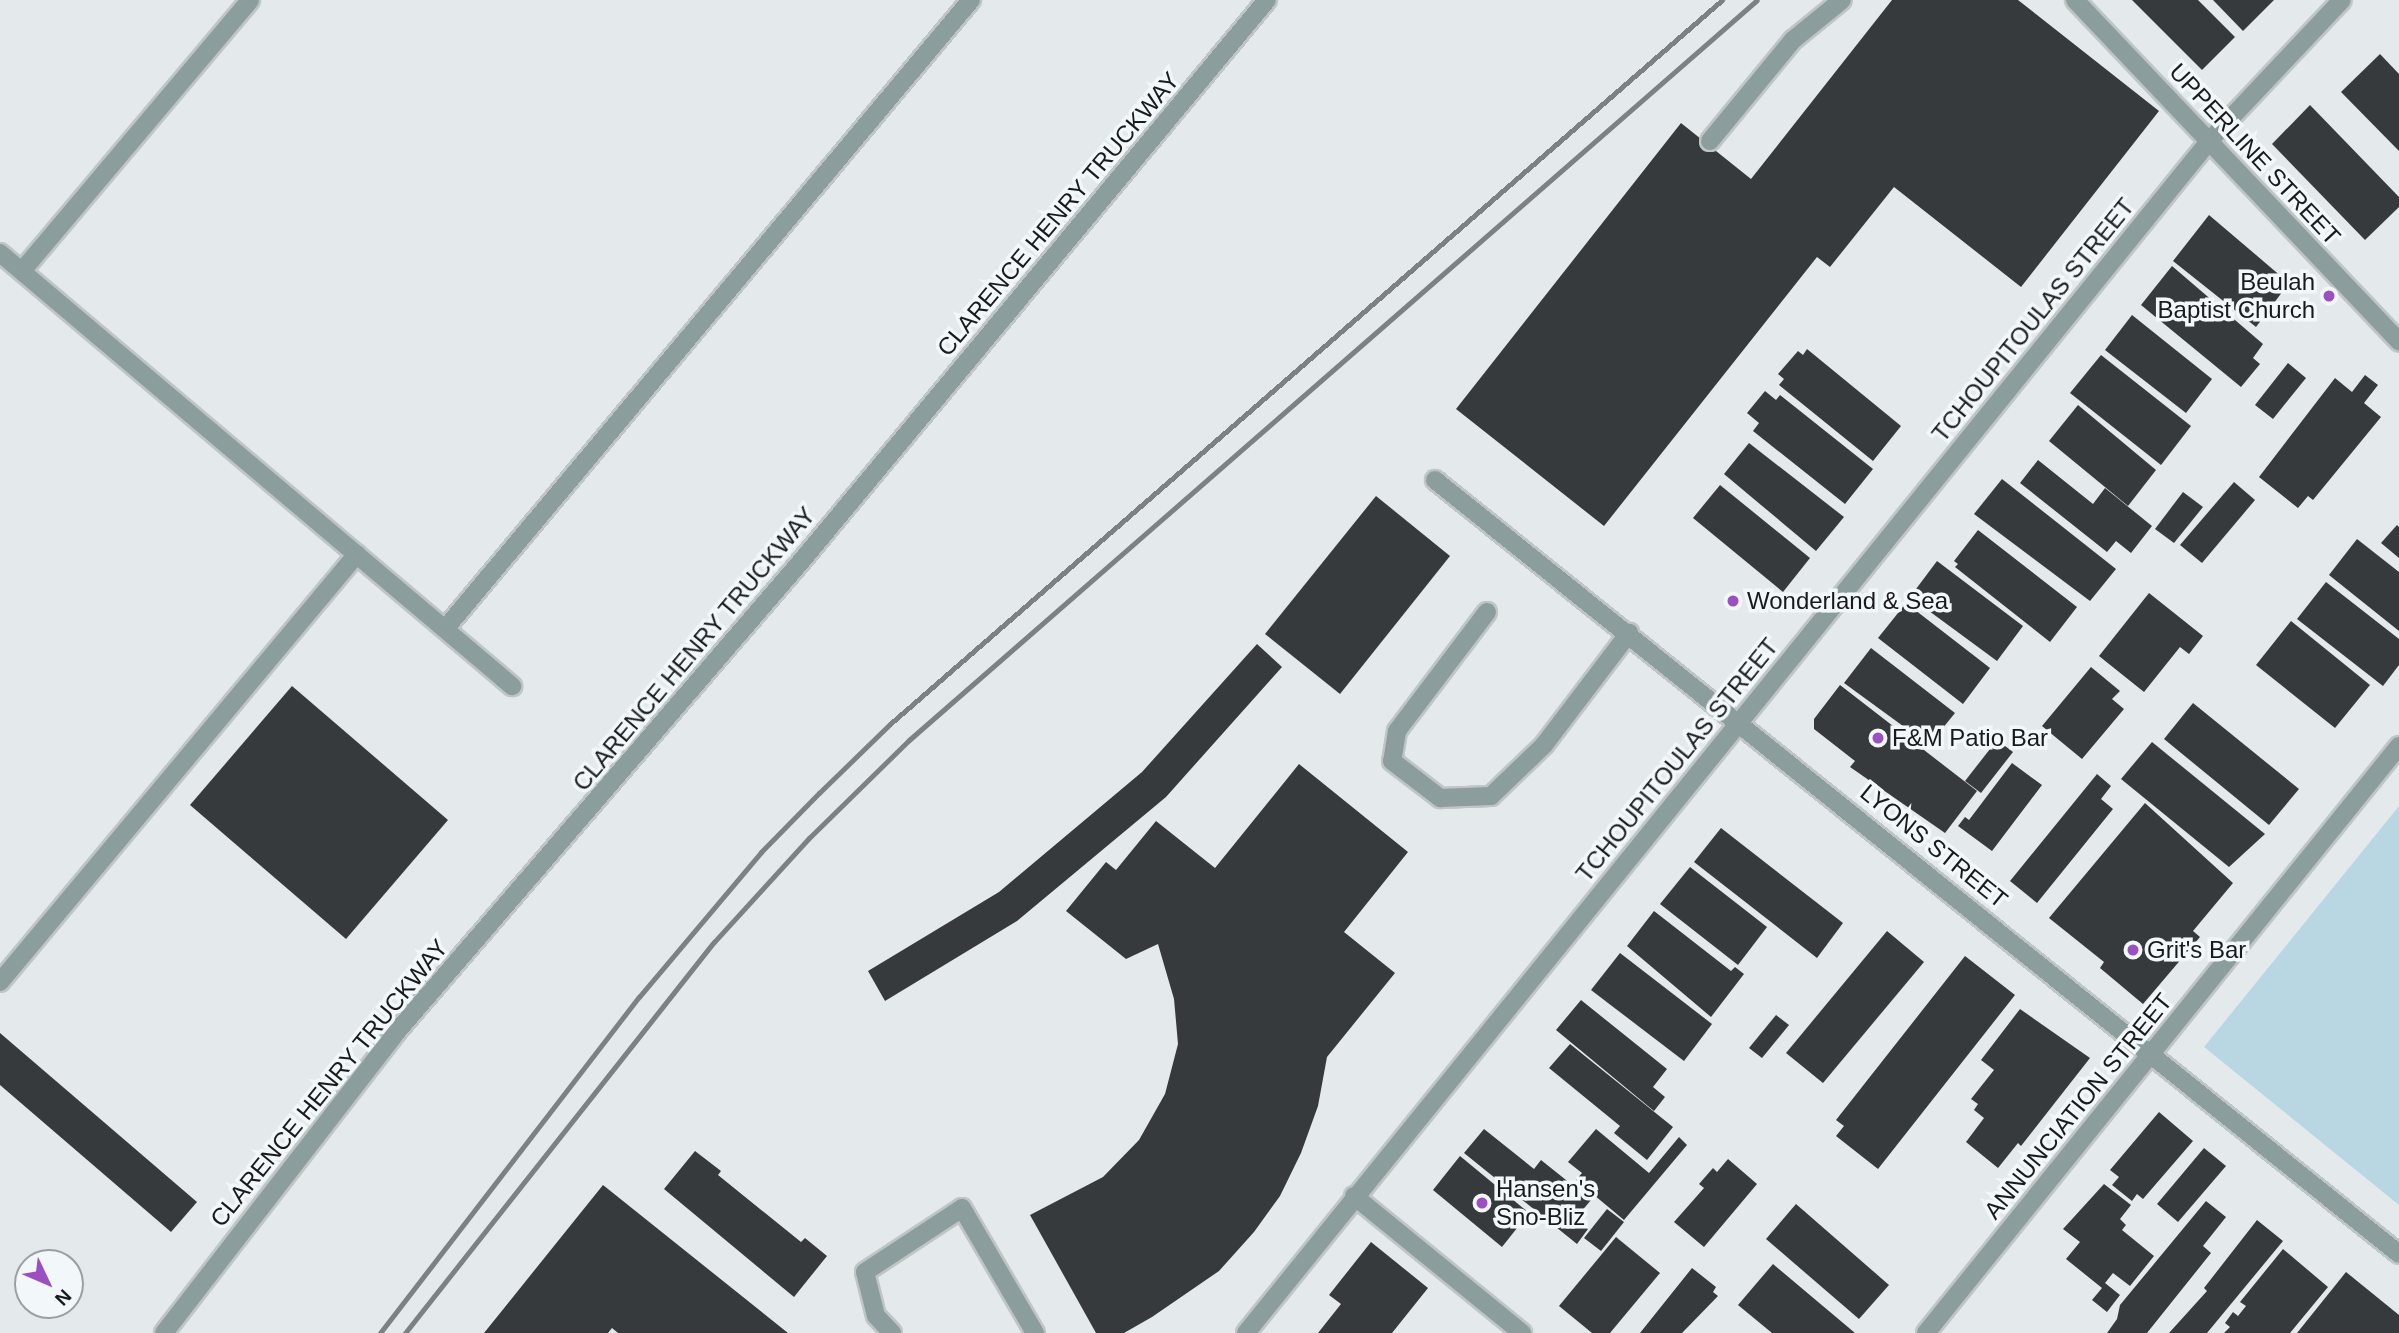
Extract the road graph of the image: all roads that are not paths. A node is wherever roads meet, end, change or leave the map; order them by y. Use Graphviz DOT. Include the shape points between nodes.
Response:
graph roads {
  1 [pos="250,0"];
  2 [pos="971,0"];
  3 [pos="1267,0"];
  4 [pos="1842,0"];
  5 [pos="2075,0"];
  6 [pos="2342,0"];
  7 [pos="2210,140"];
  8 [pos="1710,142"];
  9 [pos="0,253"];
  10 [pos="22,271"];
  11 [pos="2399,342"];
  12 [pos="1435,480"];
  13 [pos="357,554"];
  14 [pos="1487,612"];
  15 [pos="445,629"];
  16 [pos="1629,632"];
  17 [pos="512,686"];
  18 [pos="1740,721"];
  19 [pos="2399,746"];
  20 [pos="0,982"];
  21 [pos="2152,1055"];
  22 [pos="1354,1196"];
  23 [pos="2399,1254"];
  24 [pos="164,1333"];
  25 [pos="892,1333"];
  26 [pos="1035,1333"];
  27 [pos="1246,1333"];
  28 [pos="1522,1333"];
  29 [pos="1926,1333"];
  1 -- 10 [label="street"];
  2 -- 15 [label="street"];
  3 -- 24 [label="street, CLARENCE HENRY TRUCKWAY" via="804,558 394,1035"];
  4 -- 8 [label="street" via="1793,40"];
  5 -- 7 [label="street, UPPERLINE STREET"];
  6 -- 7 [label="street, TCHOUPITOULAS STREET"];
  7 -- 11 [label="street, UPPERLINE STREET"];
  7 -- 18 [label="street, TCHOUPITOULAS STREET"];
  9 -- 10 [label="street"];
  10 -- 13 [label="street"];
  12 -- 16 [label="street, LYONS STREET"];
  13 -- 15 [label="street"];
  13 -- 20 [label="street"];
  14 -- 16 [label="street" via="1397,731 1392,761 1440,798 1491,796 1544,745"];
  15 -- 17 [label="street"];
  16 -- 18 [label="street, LYONS STREET"];
  18 -- 21 [label="street, LYONS STREET"];
  18 -- 22 [label="street, TCHOUPITOULAS STREET"];
  19 -- 21 [label="street, ANNUNCIATION STREET"];
  21 -- 23 [label="street, LYONS STREET"];
  21 -- 29 [label="street, ANNUNCIATION STREET"];
  22 -- 27 [label="street, TCHOUPITOULAS STREET"];
  22 -- 28 [label="street"];
  25 -- 26 [label="street" via="876,1316 865,1272 962,1209"];
}
